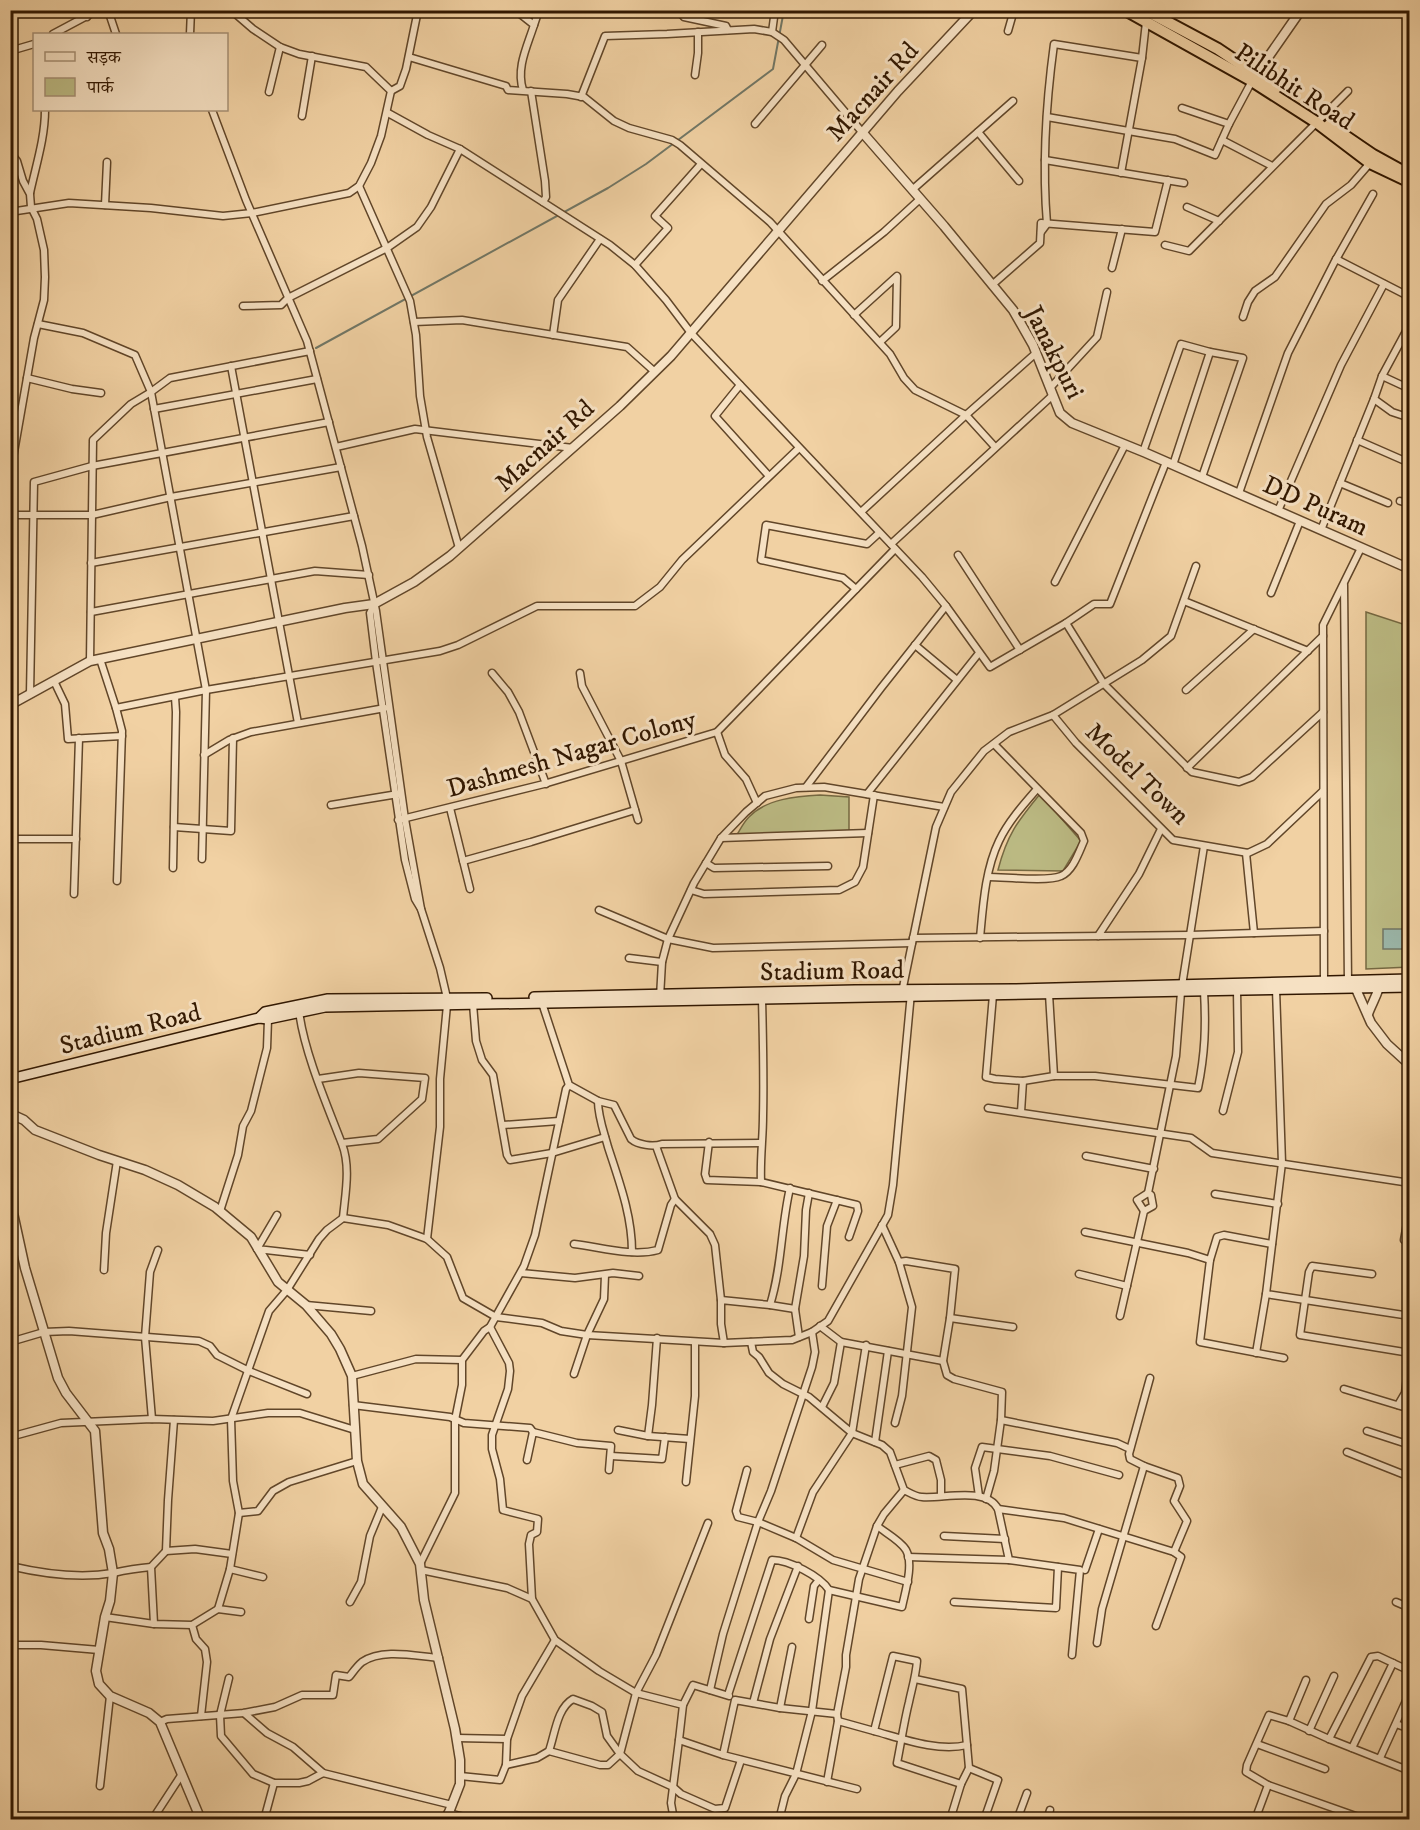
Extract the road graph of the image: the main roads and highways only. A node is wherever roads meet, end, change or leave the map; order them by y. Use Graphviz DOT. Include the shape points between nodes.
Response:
graph roads {
  1 [pos="1125,10"];
  2 [pos="1153,17"];
  3 [pos="1318,120"];
  4 [pos="1410,175"];
  5 [pos="1410,182"];
  6 [pos="1410,979"];
  7 [pos="1380,984"];
  8 [pos="1352,985"];
  9 [pos="1410,987"];
  10 [pos="1182,988"];
  11 [pos="907,993"];
  12 [pos="660,997"];
  13 [pos="447,1002"];
  14 [pos="263,1019"];
  15 [pos="10,1079"];
  1 -- 2 [label="highway, Pilibhit Road"];
  2 -- 3 [label="highway, Pilibhit Road"];
  3 -- 4 [label="highway"];
  3 -- 5 [label="highway, Pilibhit Road" via="1370,163"];
  6 -- 7 [label="main road, Stadium Road"];
  7 -- 8 [label="main road, Stadium Road"];
  7 -- 9 [label="main road, Stadium Road"];
  8 -- 10 [label="main road, Stadium Road" via="1204,991"];
  8 -- 10 [label="main road, Stadium Road" via="1324,981"];
  10 -- 11 [label="main road, Stadium Road"];
  10 -- 11 [label="main road, Stadium Road" via="1049,994"];
  11 -- 12 [label="main road, Stadium Road"];
  11 -- 12 [label="main road, Stadium Road" via="762,999"];
  12 -- 13 [label="main road, Stadium Road"];
  12 -- 13 [label="main road, Stadium Road" via="542,1003"];
  13 -- 14 [label="main road, Stadium Road" via="325,1007"];
  13 -- 14 [label="main road, Stadium Road" via="328,999 265,1012"];
  14 -- 15 [label="main road, Stadium Road"];
}
